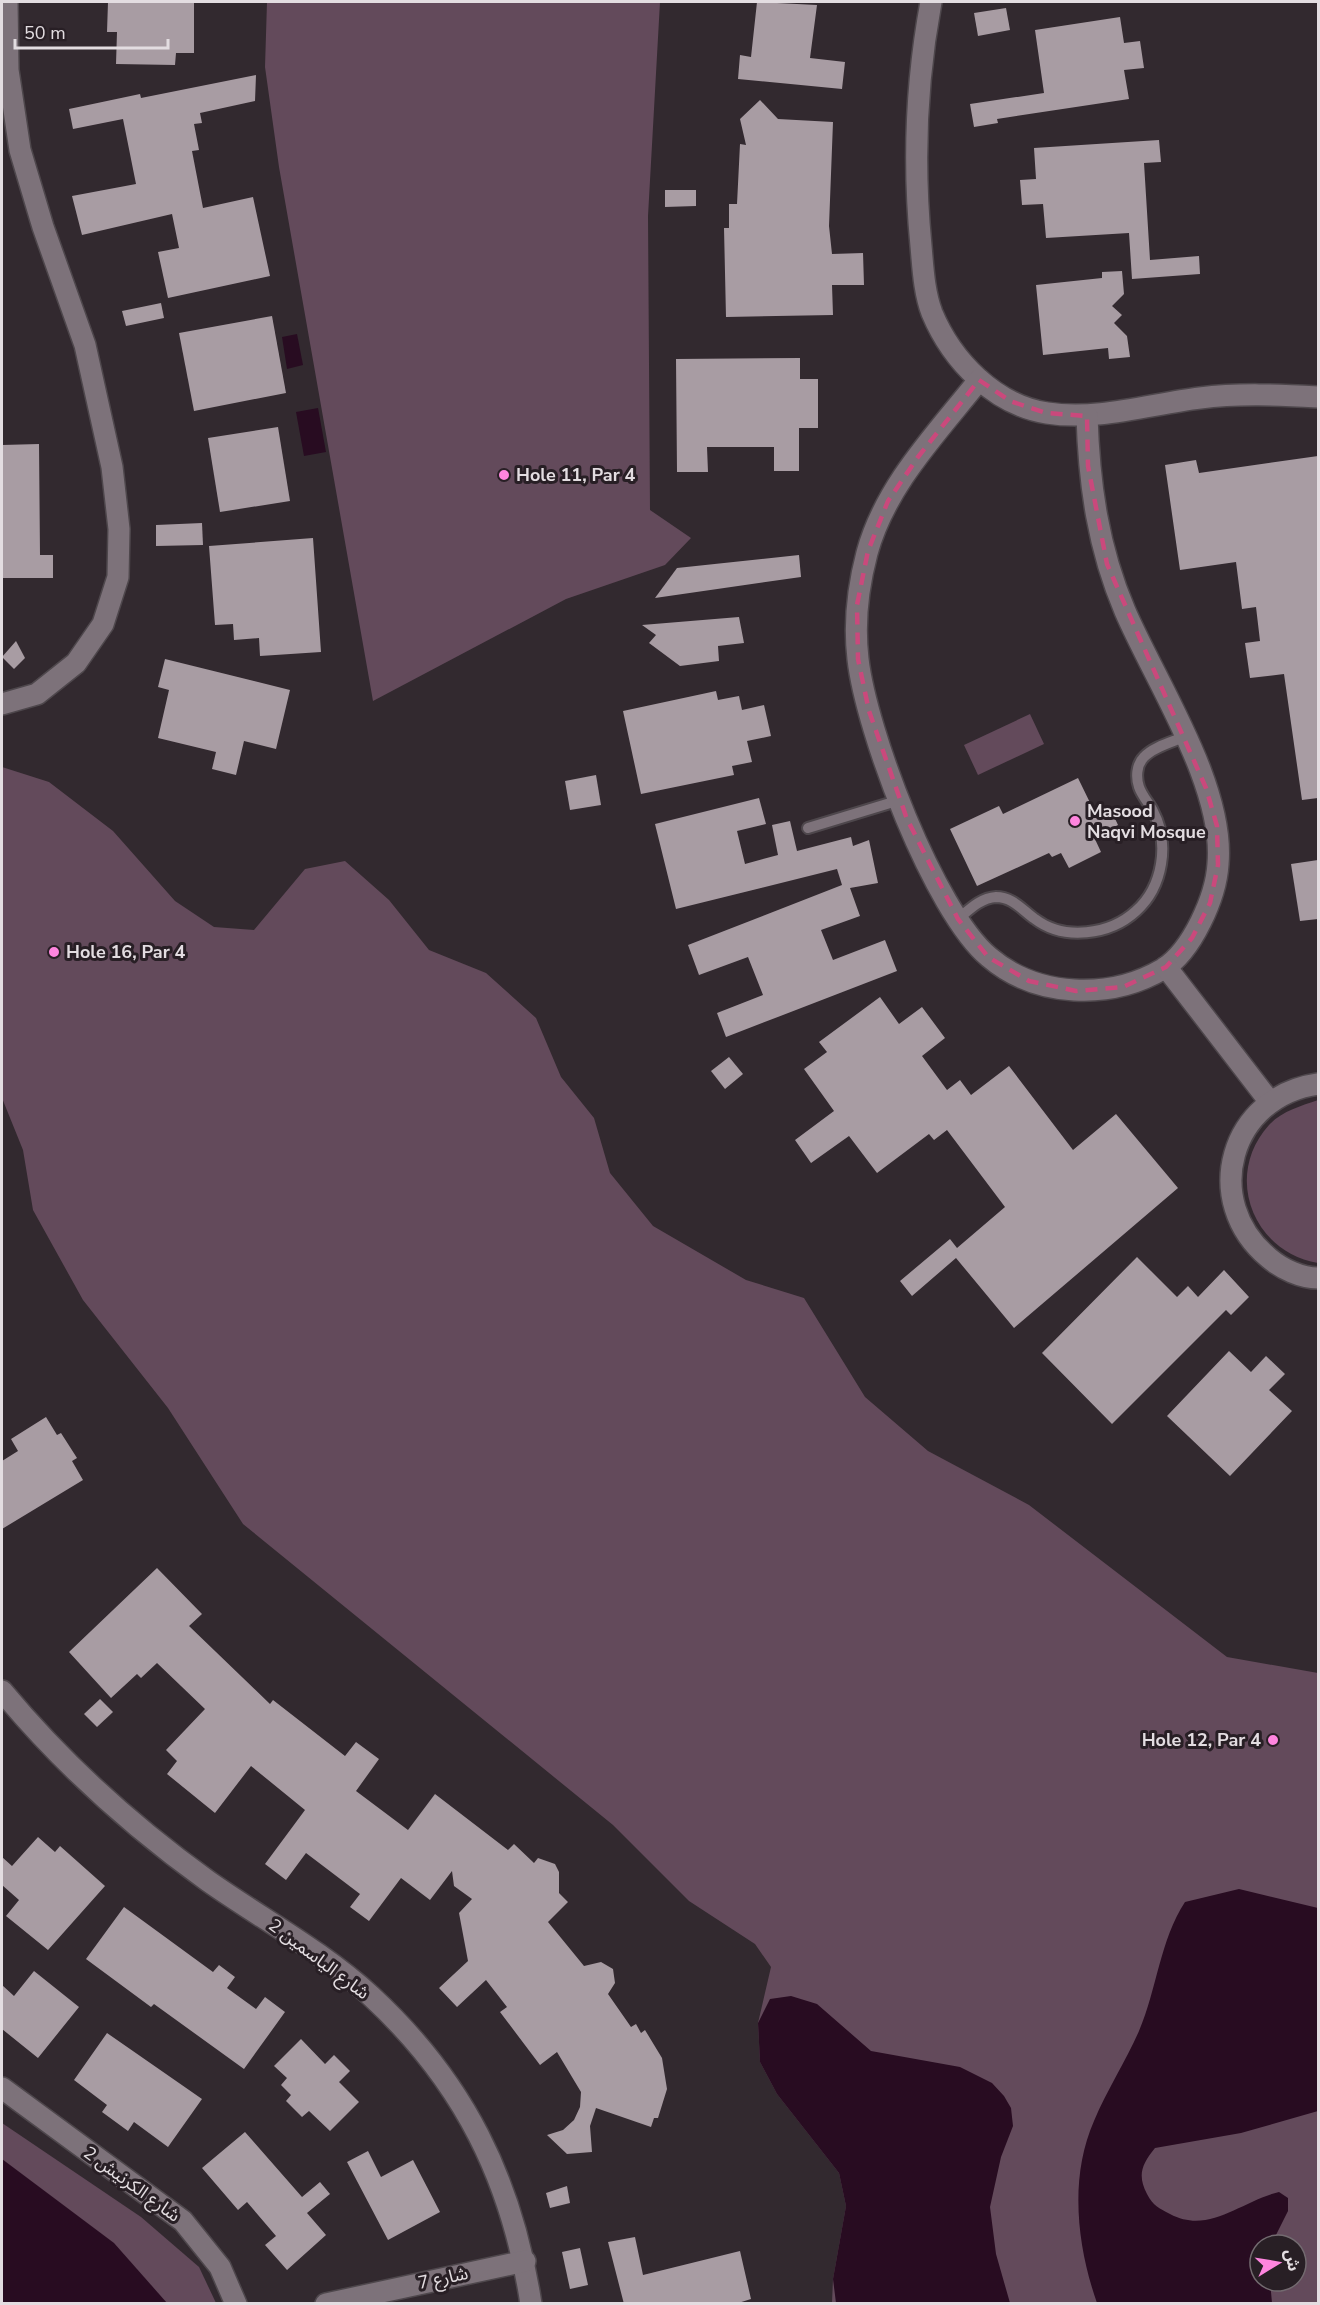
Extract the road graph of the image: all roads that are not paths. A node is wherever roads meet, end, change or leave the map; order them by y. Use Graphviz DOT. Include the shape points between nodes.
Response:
graph roads {
  1 [pos="7,2"];
  2 [pos="931,2"];
  3 [pos="978,380"];
  4 [pos="1318,397"];
  5 [pos="1087,416"];
  6 [pos="2,704"];
  7 [pos="1184,737"];
  8 [pos="900,800"];
  9 [pos="808,828"];
  10 [pos="958,919"];
  11 [pos="1166,967"];
  12 [pos="1318,1084"];
  13 [pos="1270,1102"];
  14 [pos="1318,1278"];
  15 [pos="2,1691"];
  16 [pos="2,2088"];
  17 [pos="525,2261"];
  18 [pos="236,2304"];
  19 [pos="326,2304"];
  20 [pos="531,2304"];
  1 -- 6 [label="street" via="8,70 20,150 85,345 112,467 119,529 118,577 103,624 76,663 37,694"];
  2 -- 3 [label="street" via="917,120 916,199 924,278 932,312 952,351"];
  3 -- 5 [label="street" via="1010,401 1046,413"];
  3 -- 8 [label="street" via="888,501 868,551 857,605 858,658 869,711"];
  4 -- 5 [label="street" via="1273,394 1202,398"];
  5 -- 7 [label="street" via="1089,476 1107,564"];
  7 -- 10 [label="lane" via="1153,751 1138,767 1140,790 1154,812 1162,837 1161,865 1153,890 1136,911 1114,926 1088,933 1061,931 1036,921 1006,898 995,897"];
  7 -- 11 [label="street" via="1217,826 1218,865 1210,903 1192,938"];
  8 -- 9 [label="lane"];
  8 -- 10 [label="street" via="930,871"];
  10 -- 11 [label="street" via="988,957 1029,981 1076,991 1123,987"];
  11 -- 13 [label="street"];
  12 -- 13 [label="street" via="1299,1087"];
  13 -- 14 [label="street" via="1248,1125 1234,1154 1230,1186 1237,1218 1254,1246 1279,1266"];
  15 -- 17 [label="street, شارع الياسمين 2" via="54,1747 154,1839 208,1881 316,1953 370,1996 418,2045 460,2100 492,2161"];
  16 -- 18 [label="street, شارع الكرنيش 2" via="183,2221 220,2267"];
  17 -- 19 [label="street, شارع 7"];
  17 -- 20 [label="street, شارع الياسمين 2"];
}
